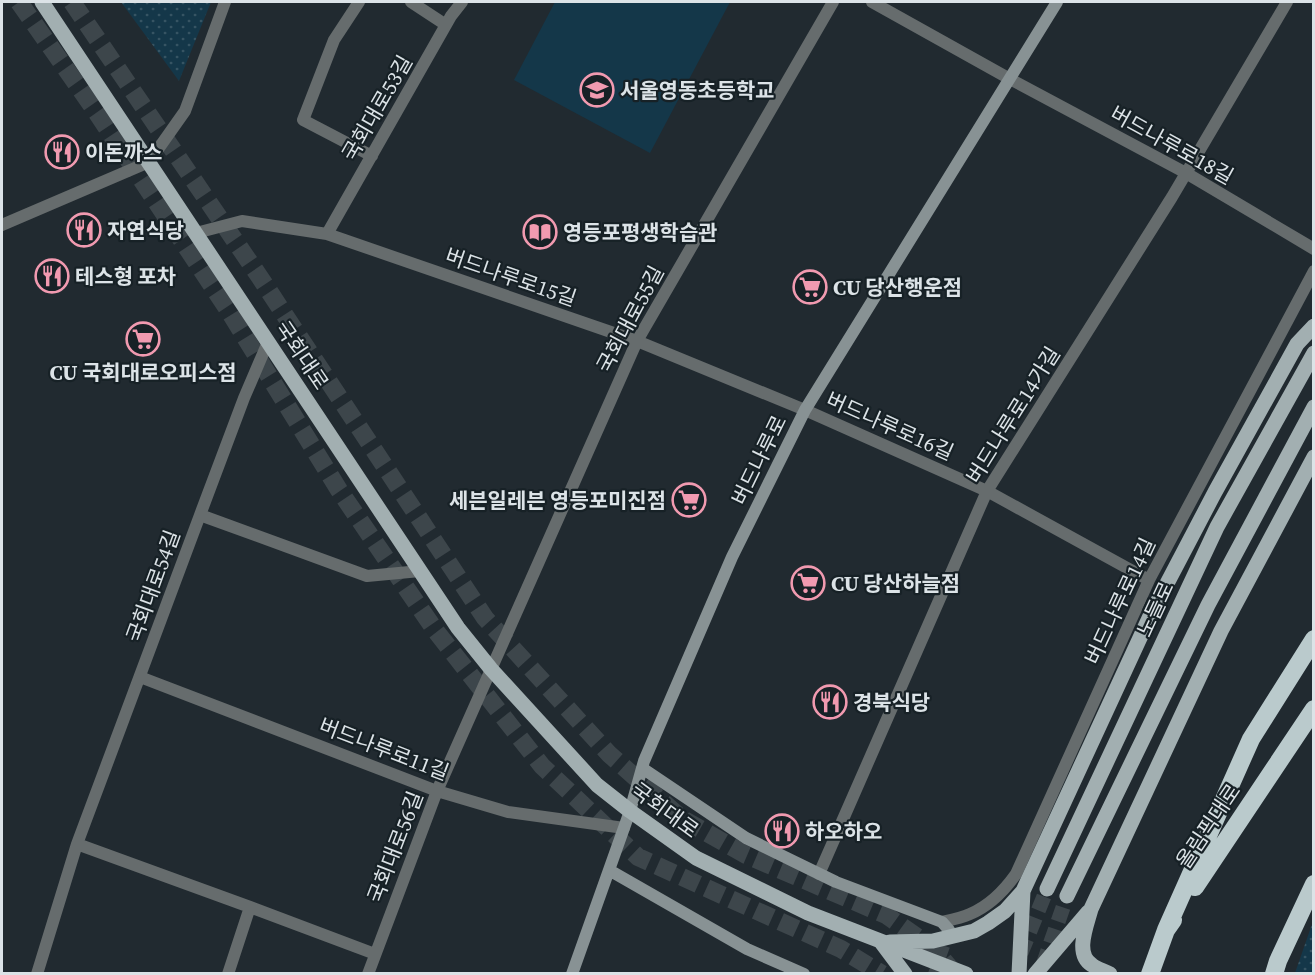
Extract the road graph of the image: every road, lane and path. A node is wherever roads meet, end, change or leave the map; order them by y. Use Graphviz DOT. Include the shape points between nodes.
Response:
graph roads {
  1 [pos="42,2"];
  2 [pos="225,2"];
  3 [pos="359,2"];
  4 [pos="411,2"];
  5 [pos="462,2"];
  6 [pos="833,2"];
  7 [pos="872,2"];
  8 [pos="1057,2"];
  9 [pos="1287,2"];
  10 [pos="446,26"];
  11 [pos="1010,79"];
  12 [pos="372,156"];
  13 [pos="149,162"];
  14 [pos="1186,173"];
  15 [pos="2,225"];
  16 [pos="196,233"];
  17 [pos="327,234"];
  18 [pos="1314,249"];
  19 [pos="1314,271"];
  20 [pos="1314,326"];
  21 [pos="637,341"];
  22 [pos="268,342"];
  23 [pos="1314,353"];
  24 [pos="1314,407"];
  25 [pos="805,410"];
  26 [pos="1314,457"];
  27 [pos="987,491"];
  28 [pos="200,515"];
  29 [pos="420,571"];
  30 [pos="1149,580"];
  31 [pos="1314,639"];
  32 [pos="492,669"];
  33 [pos="140,677"];
  34 [pos="1314,709"];
  35 [pos="642,768"];
  36 [pos="437,791"];
  37 [pos="630,811"];
  38 [pos="624,828"];
  39 [pos="77,844"];
  40 [pos="609,870"];
  41 [pos="819,874"];
  42 [pos="1314,884"];
  43 [pos="1047,889"];
  44 [pos="1023,891"];
  45 [pos="1067,896"];
  46 [pos="250,907"];
  47 [pos="1091,909"];
  48 [pos="946,926"];
  49 [pos="1166,930"];
  50 [pos="881,942"];
  51 [pos="375,954"];
  52 [pos="776,968"];
  53 [pos="1104,971"];
  54 [pos="37,974"];
  55 [pos="228,974"];
  56 [pos="368,974"];
  57 [pos="572,974"];
  58 [pos="804,974"];
  59 [pos="905,974"];
  60 [pos="966,974"];
  61 [pos="1019,974"];
  62 [pos="1035,974"];
  63 [pos="1150,974"];
  64 [pos="1274,974"];
  1 -- 13 [label="main road, 국회대로"];
  2 -- 13 [label="street" via="185,111"];
  3 -- 12 [label="street" via="334,40 303,120"];
  4 -- 10 [label="street"];
  5 -- 10 [label="street, 국회대로53길"];
  6 -- 21 [label="street, 국회대로55길"];
  7 -- 11 [label="street, 버드나루로18길"];
  8 -- 11 [label="main road, 버드나루로"];
  9 -- 14 [label="street, 버드나루로14가길"];
  10 -- 12 [label="street, 국회대로53길"];
  11 -- 14 [label="street, 버드나루로18길"];
  11 -- 25 [label="main road, 버드나루로"];
  12 -- 17 [label="street, 국회대로53길"];
  13 -- 15 [label="street"];
  13 -- 16 [label="main road, 국회대로"];
  14 -- 18 [label="street, 버드나루로18길"];
  14 -- 27 [label="street, 버드나루로14가길"];
  16 -- 17 [label="street, 버드나루로15길" via="242,221"];
  16 -- 22 [label="main road, 국회대로"];
  17 -- 21 [label="street, 버드나루로15길"];
  19 -- 30 [label="street, 버드나루로14길"];
  20 -- 44 [label="main road" via="1297,344 1151,614"];
  21 -- 25 [label="street, 버드나루로15길"];
  21 -- 32 [label="street, 국회대로55길"];
  22 -- 28 [label="street, 국회대로54길"];
  22 -- 29 [label="main road, 국회대로"];
  23 -- 43 [label="main road, 노들로" via="1217,528"];
  24 -- 45 [label="main road" via="1208,604"];
  25 -- 27 [label="street, 버드나루로16길"];
  25 -- 35 [label="main road, 버드나루로" via="732,557"];
  26 -- 47 [label="main road" via="1221,631"];
  27 -- 30 [label="street, 버드나루로16길"];
  27 -- 41 [label="street, 버드나루로14가길"];
  28 -- 29 [label="street" via="367,576"];
  28 -- 33 [label="street, 국회대로54길"];
  29 -- 32 [label="main road, 국회대로" via="458,628"];
  30 -- 48 [label="street, 버드나루로14길" via="1016,874 990,902"];
  31 -- 49 [label="highway" via="1251,739"];
  32 -- 36 [label="street, 국회대로56길"];
  32 -- 37 [label="main road, 국회대로" via="597,785"];
  33 -- 36 [label="street, 버드나루로11길"];
  33 -- 39 [label="street, 국회대로54길"];
  34 -- 49 [label="highway, 올림픽대로"];
  35 -- 37 [label="main road, 버드나루로"];
  35 -- 41 [label="main road" via="746,838"];
  36 -- 38 [label="street, 버드나루로11길" via="508,812"];
  36 -- 51 [label="street, 국회대로56길"];
  37 -- 38 [label="main road, 버드나루로"];
  37 -- 50 [label="main road, 국회대로" via="696,858 808,913"];
  38 -- 40 [label="main road, 버드나루로"];
  39 -- 46 [label="street"];
  39 -- 54 [label="street, 국회대로54길"];
  40 -- 52 [label="main road"];
  40 -- 57 [label="main road, 버드나루로"];
  41 -- 48 [label="main road"];
  42 -- 64 [label="highway"];
  44 -- 50 [label="main road" via="1005,911 974,931 933,941"];
  44 -- 61 [label="main road"];
  46 -- 51 [label="street"];
  46 -- 55 [label="street"];
  47 -- 53 [label="main road" via="1083,953 1090,964"];
  47 -- 62 [label="main road"];
  49 -- 63 [label="highway, 올림픽대로"];
  50 -- 59 [label="main road"];
  50 -- 60 [label="main road, 국회대로"];
  51 -- 56 [label="street, 국회대로56길"];
  52 -- 58 [label="main road"];
}
